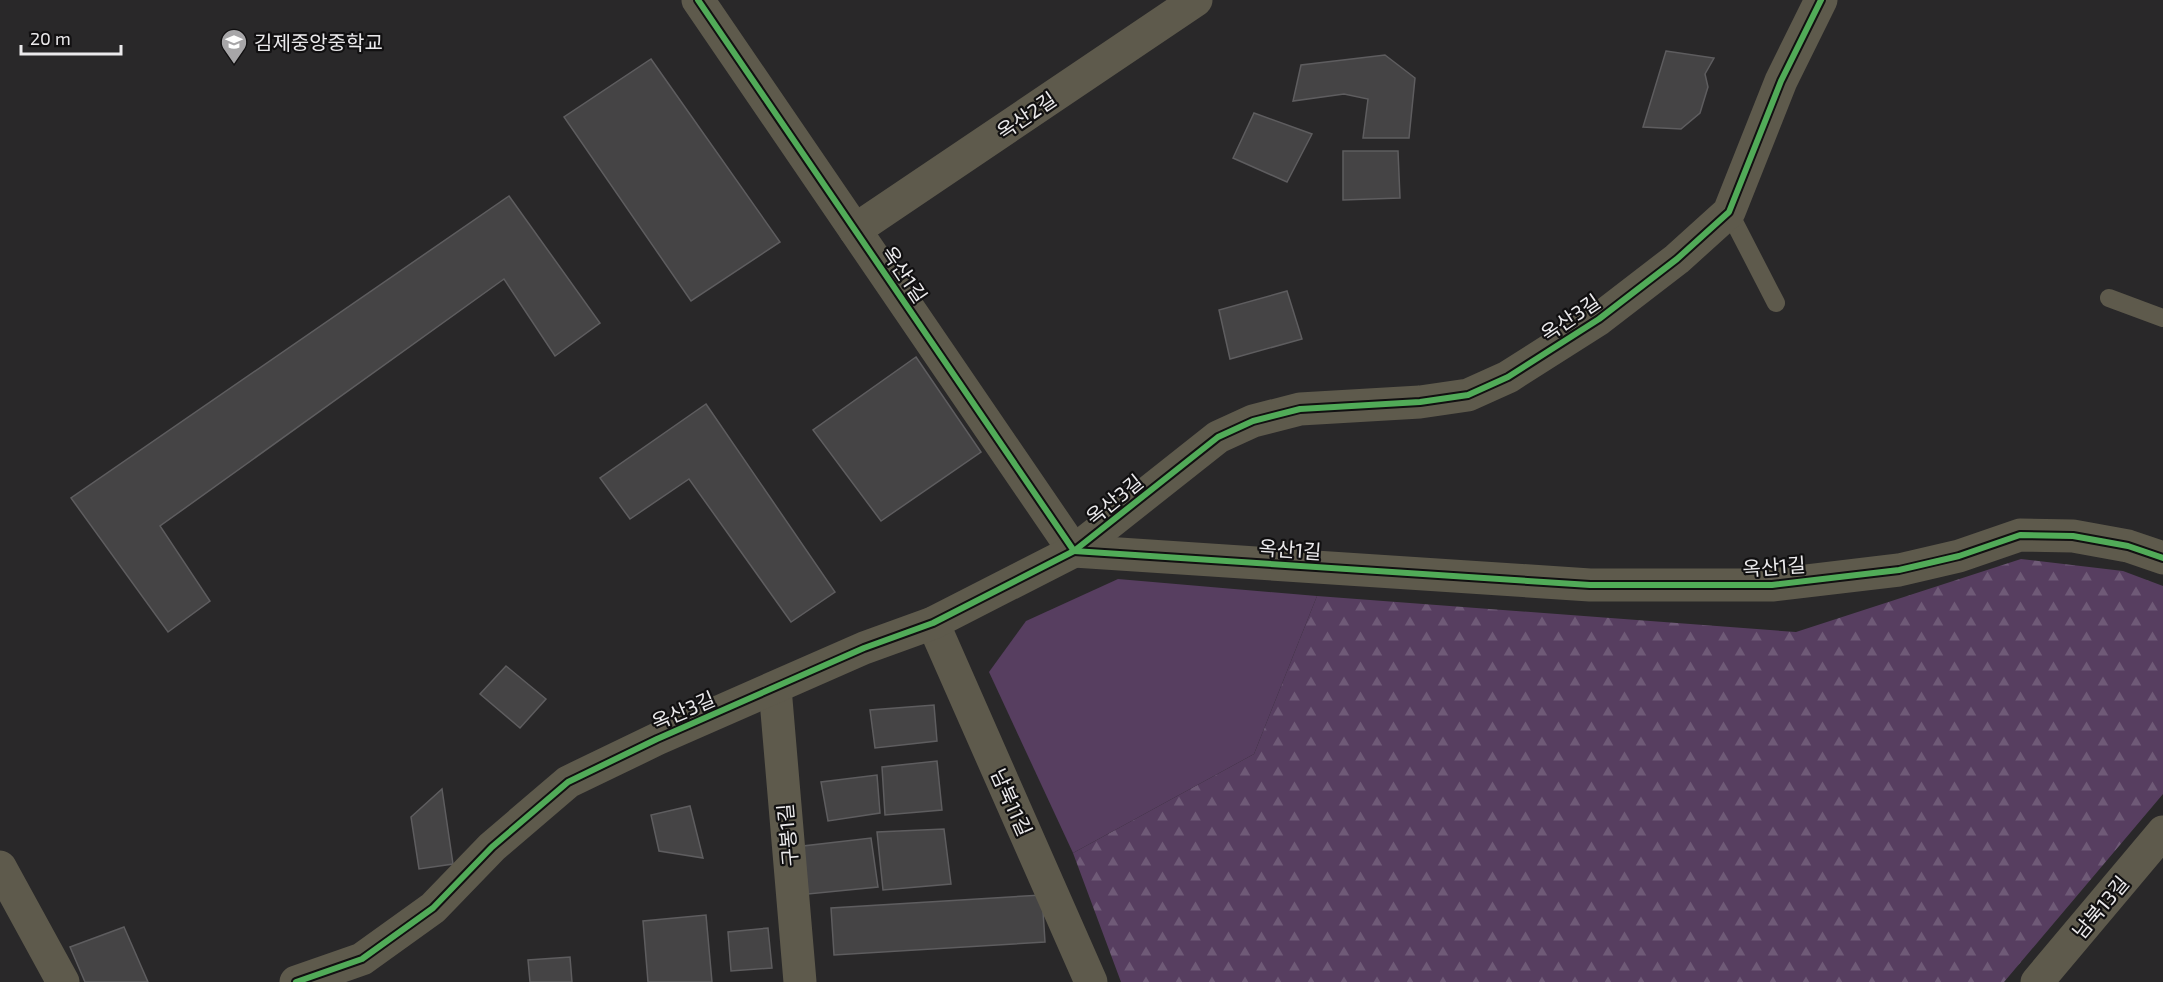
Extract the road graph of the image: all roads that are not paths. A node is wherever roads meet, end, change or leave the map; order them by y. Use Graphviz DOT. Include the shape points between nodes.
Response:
graph roads {
  1 [pos="698,0"];
  2 [pos="1196,0"];
  3 [pos="1821,0"];
  4 [pos="1729,212"];
  5 [pos="855,230"];
  6 [pos="2109,298"];
  7 [pos="1776,303"];
  8 [pos="2163,318"];
  9 [pos="1074,551"];
  10 [pos="2163,558"];
  11 [pos="933,623"];
  12 [pos="775,688"];
  13 [pos="2163,832"];
  14 [pos="0,867"];
  15 [pos="63,982"];
  16 [pos="296,982"];
  17 [pos="800,982"];
  18 [pos="1091,982"];
  19 [pos="2037,982"];
  1 -- 5 [label="street, 옥산1길"];
  2 -- 5 [label="street, 옥산2길"];
  3 -- 4 [label="street, 옥산3길" via="1781,81"];
  4 -- 7 [label="lane"];
  4 -- 9 [label="street, 옥산3길" via="1677,259 1599,319 1508,377 1468,395 1300,409 1253,422 1218,437"];
  5 -- 9 [label="street, 옥산1길"];
  6 -- 8 [label="lane"];
  9 -- 10 [label="street, 옥산1길" via="1590,585 1772,585 1899,570 1959,556 2020,535 2073,536 2128,546"];
  9 -- 11 [label="street, 옥산3길"];
  11 -- 12 [label="street, 옥산3길" via="864,648"];
  11 -- 18 [label="street, 남북11길"];
  12 -- 16 [label="street, 옥산3길" via="568,782 492,847 433,908 362,959"];
  12 -- 17 [label="street, 구봉1길"];
  13 -- 19 [label="street, 남북13길"];
  14 -- 15 [label="street"];
}
